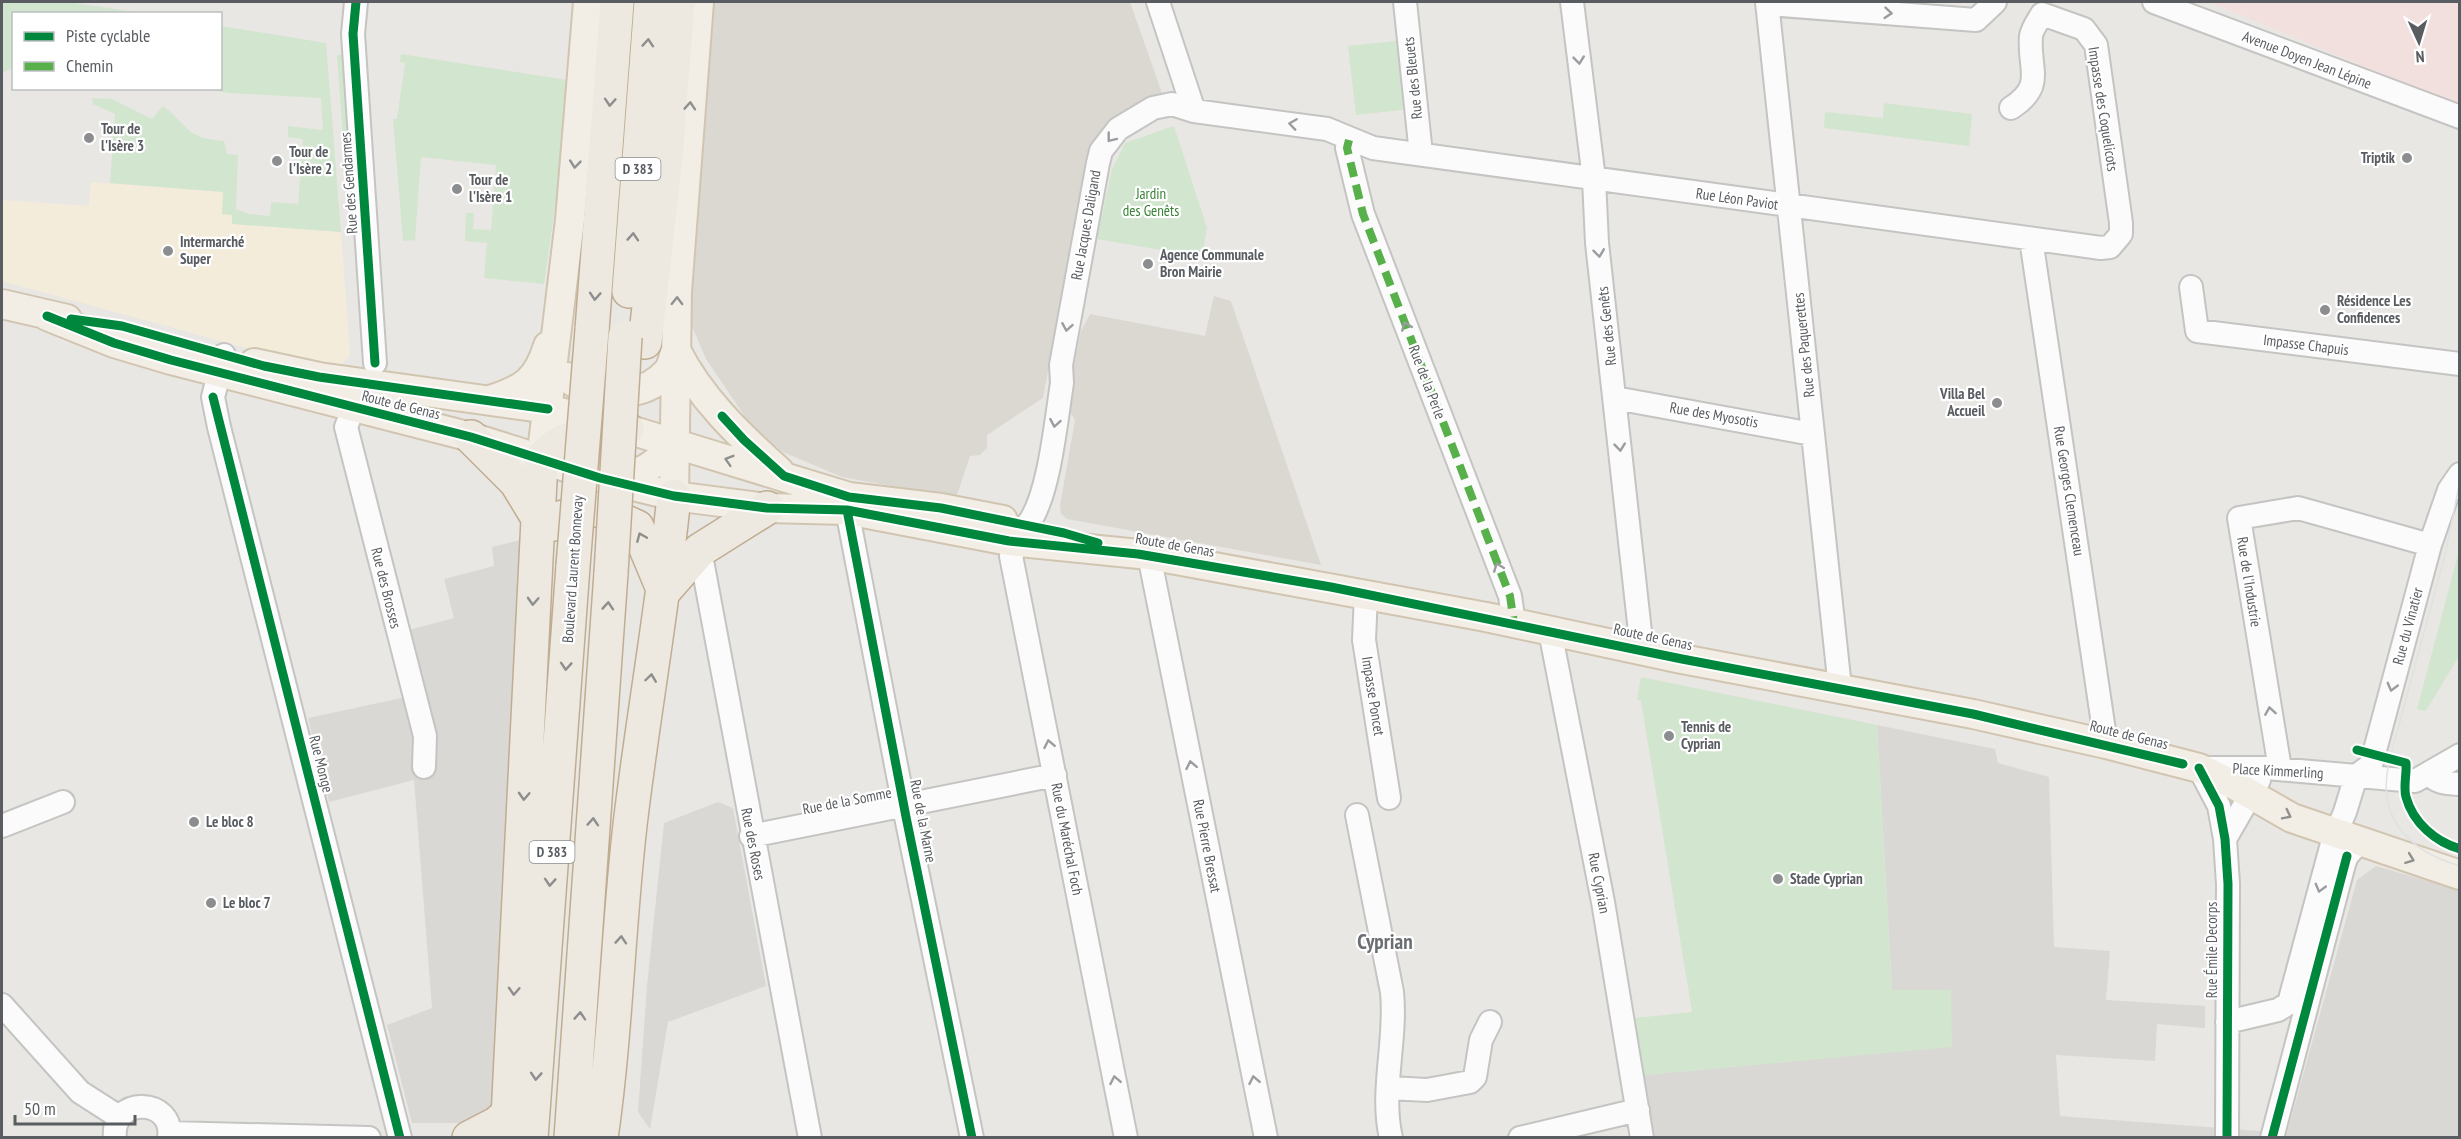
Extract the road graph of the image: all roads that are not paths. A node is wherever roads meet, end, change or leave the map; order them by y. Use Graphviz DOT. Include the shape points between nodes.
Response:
graph roads {
  1 [pos="356,2"];
  2 [pos="588,2"];
  3 [pos="617,2"];
  4 [pos="651,2"];
  5 [pos="678,2"];
  6 [pos="699,2"];
  7 [pos="1158,2"];
  8 [pos="1405,2"];
  9 [pos="1572,2"];
  10 [pos="1995,2"];
  11 [pos="2154,2"];
  12 [pos="1767,3"];
  13 [pos="2011,108"];
  14 [pos="1194,111"];
  15 [pos="2460,117"];
  16 [pos="1349,140"];
  17 [pos="1421,154"];
  18 [pos="1594,179"];
  19 [pos="1790,206"];
  20 [pos="570,220"];
  21 [pos="2121,234"];
  22 [pos="2031,239"];
  23 [pos="2191,287"];
  24 [pos="2,304"];
  25 [pos="557,318"];
  26 [pos="649,343"];
  27 [pos="221,364"];
  28 [pos="2460,364"];
  29 [pos="369,373"];
  30 [pos="1615,398"];
  31 [pos="488,401"];
  32 [pos="352,408"];
  33 [pos="548,409"];
  34 [pos="627,429"];
  35 [pos="1812,434"];
  36 [pos="471,437"];
  37 [pos="675,443"];
  38 [pos="542,460"];
  39 [pos="2460,474"];
  40 [pos="784,476"];
  41 [pos="609,482"];
  42 [pos="674,496"];
  43 [pos="848,504"];
  44 [pos="767,508"];
  45 [pos="941,508"];
  46 [pos="914,525"];
  47 [pos="538,530"];
  48 [pos="1022,533"];
  49 [pos="2430,544"];
  50 [pos="700,550"];
  51 [pos="1149,555"];
  52 [pos="664,591"];
  53 [pos="1366,594"];
  54 [pos="1514,623"];
  55 [pos="1550,631"];
  56 [pos="1642,650"];
  57 [pos="1840,688"];
  58 [pos="2106,744"];
  59 [pos="2460,755"];
  60 [pos="424,767"];
  61 [pos="2199,768"];
  62 [pos="2272,769"];
  63 [pos="2430,774"];
  64 [pos="1055,775"];
  65 [pos="2356,776"];
  66 [pos="2460,784"];
  67 [pos="2252,796"];
  68 [pos="1389,798"];
  69 [pos="63,801"];
  70 [pos="904,805"];
  71 [pos="1357,815"];
  72 [pos="2,826"];
  73 [pos="751,836"];
  74 [pos="2348,837"];
  75 [pos="2225,839"];
  76 [pos="2460,875"];
  77 [pos="2301,996"];
  78 [pos="2,1005"];
  79 [pos="2227,1012"];
  80 [pos="1490,1022"];
  81 [pos="1389,1088"];
  82 [pos="1638,1110"];
  83 [pos="604,1122"];
  84 [pos="508,1125"];
  85 [pos="117,1127"];
  86 [pos="169,1135"];
  87 [pos="295,1137"];
  88 [pos="369,1137"];
  89 [pos="400,1137"];
  90 [pos="469,1137"];
  91 [pos="531,1137"];
  92 [pos="571,1137"];
  93 [pos="621,1137"];
  94 [pos="810,1137"];
  95 [pos="972,1137"];
  96 [pos="1126,1137"];
  97 [pos="1266,1137"];
  98 [pos="1391,1137"];
  99 [pos="1520,1137"];
  100 [pos="1642,1137"];
  101 [pos="2227,1137"];
  102 [pos="2272,1137"];
  1 -- 29 [label="street, Rue des Gendarmes" via="353,34"];
  2 -- 20 [label="main road, one-way"];
  3 -- 91 [label="highway, Boulevard Laurent Bonnevay / D 383, one-way, bridge"];
  26 -- 4 [label="highway, D 383, one-way"];
  5 -- 26 [label="highway"];
  26 -- 6 [label="main road, one-way" via="677,282"];
  7 -- 14 [label="street"];
  8 -- 17 [label="street, Rue des Bleuets"];
  9 -- 18 [label="street, Rue des Genêts, one-way"];
  12 -- 10 [label="street, one-way" via="1976,20"];
  11 -- 15 [label="street, Avenue Doyen Jean Lépine"];
  12 -- 19 [label="street, Rue des Paquerettes"];
  13 -- 21 [label="street, Impasse des Coquelicots" via="2027,98 2032,83 2031,33 2042,15 2084,29 2096,45"];
  16 -- 14 [label="street, Rue Jacques Daligand, one-way" via="1327,129"];
  14 -- 48 [label="street, Rue Jacques Daligand, one-way" via="1172,104 1153,108 1118,129 1101,152 1066,328 1060,365 1062,383 1041,497 1035,515"];
  16 -- 17 [label="street, Rue Léon Paviot" via="1373,148"];
  54 -- 16 [label="street, Rue de la Perle, one-way" via="1510,596 1363,214 1347,148"];
  17 -- 18 [label="street, Rue Léon Paviot"];
  18 -- 19 [label="street, Rue Léon Paviot"];
  18 -- 30 [label="street, Rue des Genêts, one-way"];
  19 -- 22 [label="street, Rue Léon Paviot"];
  19 -- 35 [label="street, Rue des Paquerettes"];
  20 -- 25 [label="main road"];
  20 -- 26 [label="main road" via="571,279 565,340 566,373 571,381 603,392 627,393 646,387 668,371"];
  21 -- 22 [label="street, Rue Léon Paviot" via="2110,247 2101,248"];
  22 -- 58 [label="street, Rue Georges Clemenceau"];
  23 -- 28 [label="street, Impasse Chapuis" via="2197,331"];
  24 -- 27 [label="main road, Route de Genas" via="47,316 114,343"];
  25 -- 31 [label="main road" via="542,367 517,391"];
  25 -- 33 [label="main road"];
  26 -- 37 [label="main road"];
  26 -- 40 [label="main road" via="685,369 744,440"];
  26 -- 41 [label="highway" via="635,444"];
  27 -- 29 [label="main road, Route de Genas"];
  27 -- 32 [label="main road, Route de Genas"];
  27 -- 89 [label="street, Rue Monge" via="213,398 219,428"];
  29 -- 31 [label="main road, Route de Genas"];
  29 -- 32 [label="street, Rue des Brosses"];
  30 -- 35 [label="street, Rue des Myosotis"];
  30 -- 56 [label="street, Rue des Genêts, one-way"];
  31 -- 33 [label="main road, Route de Genas"];
  32 -- 36 [label="main road, Route de Genas"];
  32 -- 60 [label="street, Rue des Brosses" via="346,427 425,736"];
  33 -- 34 [label="main road, Route de Genas"];
  33 -- 38 [label="main road"];
  34 -- 37 [label="main road, Route de Genas"];
  34 -- 38 [label="highway" via="557,443"];
  35 -- 57 [label="street, Rue des Paquerettes"];
  36 -- 38 [label="main road, Route de Genas"];
  36 -- 47 [label="highway" via="516,482"];
  40 -- 37 [label="main road, Route de Genas, one-way"];
  37 -- 41 [label="main road" via="657,463 634,476"];
  37 -- 42 [label="main road"];
  38 -- 41 [label="main road, Route de Genas"];
  38 -- 47 [label="highway"];
  39 -- 49 [label="street, Rue du Vinatier" via="2449,490"];
  40 -- 43 [label="main road, Route de Genas"];
  41 -- 42 [label="main road, Route de Genas"];
  92 -- 41 [label="highway, D 383, one-way, bridge" via="611,573"];
  42 -- 44 [label="main road, Route de Genas"];
  42 -- 52 [label="highway"];
  43 -- 44 [label="main road, Route de Genas"];
  43 -- 45 [label="main road, Route de Genas"];
  43 -- 46 [label="main road, Route de Genas"];
  43 -- 70 [label="street, Rue de la Marne"];
  44 -- 50 [label="highway"];
  45 -- 46 [label="street" via="936,515"];
  45 -- 48 [label="main road, Route de Genas"];
  46 -- 48 [label="main road, Route de Genas"];
  52 -- 47 [label="highway, one-way" via="637,527 597,508 559,518"];
  47 -- 84 [label="highway, one-way"];
  48 -- 51 [label="main road, Route de Genas" via="1087,539 1114,550"];
  64 -- 48 [label="street, Rue du Maréchal Foch, one-way" via="1011,556"];
  62 -- 49 [label="street, Rue de l'Industrie, one-way" via="2239,518 2298,508"];
  49 -- 65 [label="street, Rue du Vinatier, one-way" via="2371,765"];
  50 -- 52 [label="highway"];
  50 -- 73 [label="street, Rue des Roses"];
  51 -- 53 [label="main road, Route de Genas"];
  97 -- 51 [label="street, Rue Pierre Bressat, one-way"];
  83 -- 52 [label="highway, one-way" via="630,826"];
  53 -- 54 [label="main road, Route de Genas"];
  53 -- 68 [label="street, Impasse Poncet" via="1364,640"];
  54 -- 55 [label="main road, Route de Genas"];
  55 -- 56 [label="main road, Route de Genas"];
  55 -- 82 [label="street, Rue Cyprian" via="1603,902"];
  56 -- 57 [label="main road, Route de Genas"];
  57 -- 58 [label="main road, Route de Genas"];
  58 -- 61 [label="main road, Route de Genas"];
  59 -- 63 [label="street"];
  61 -- 62 [label="street, Place Kimmerling"];
  61 -- 67 [label="main road, Route de Genas"];
  61 -- 75 [label="street, Rue Émile Decorps" via="2219,806"];
  62 -- 65 [label="street, Place Kimmerling"];
  62 -- 67 [label="street"];
  63 -- 65 [label="street, Place Kimmerling" via="2415,781"];
  63 -- 66 [label="street" via="2442,783"];
  64 -- 70 [label="street, Rue de la Somme"];
  96 -- 64 [label="street, Rue du Maréchal Foch, one-way"];
  65 -- 74 [label="street"];
  67 -- 74 [label="main road, Route de Genas, one-way" via="2292,818"];
  67 -- 75 [label="street"];
  69 -- 72 [label="street"];
  70 -- 73 [label="street, Rue de la Somme"];
  70 -- 95 [label="street, Rue de la Marne"];
  71 -- 81 [label="street" via="1392,992"];
  73 -- 94 [label="street, Rue des Roses"];
  74 -- 76 [label="main road, Route de Genas, one-way"];
  74 -- 77 [label="street"];
  75 -- 79 [label="street, Rue Émile Decorps"];
  77 -- 79 [label="street" via="2273,1012"];
  77 -- 102 [label="street"];
  78 -- 85 [label="street"];
  79 -- 101 [label="street, Rue Émile Decorps"];
  80 -- 81 [label="street" via="1481,1040 1475,1077 1470,1082 1427,1090"];
  81 -- 98 [label="street" via="1386,1117"];
  82 -- 99 [label="street"];
  82 -- 100 [label="street, Rue Cyprian"];
  83 -- 93 [label="highway"];
  84 -- 90 [label="highway" via="496,1124"];
  85 -- 86 [label="street" via="134,1107 152,1107 165,1117"];
  86 -- 87 [label="street"];
  87 -- 88 [label="street"];
}
